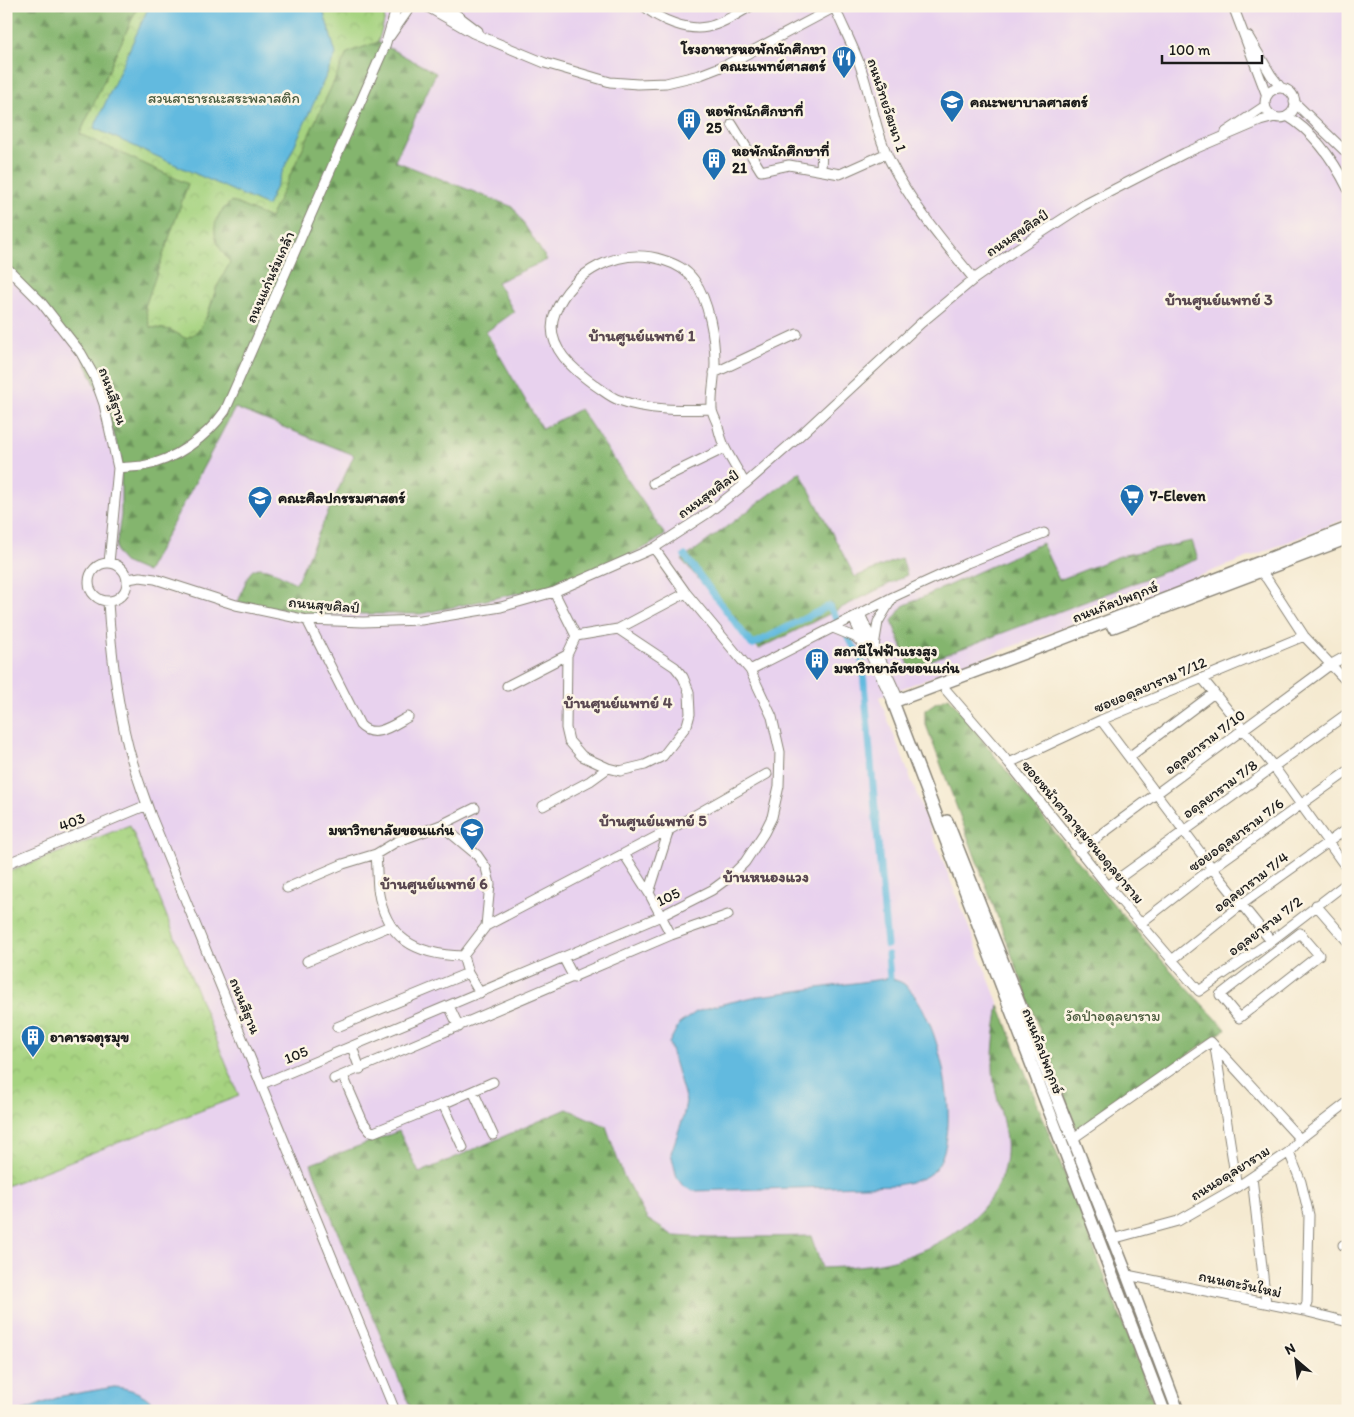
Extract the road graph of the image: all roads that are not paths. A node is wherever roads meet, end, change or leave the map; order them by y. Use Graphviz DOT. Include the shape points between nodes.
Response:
graph roads {
  1 [pos="397,6"];
  2 [pos="411,6"];
  3 [pos="426,6"];
  4 [pos="446,6"];
  5 [pos="644,6"];
  6 [pos="751,6"];
  7 [pos="1233,6"];
  8 [pos="836,7"];
  9 [pos="1242,28"];
  10 [pos="483,36"];
  11 [pos="387,42"];
  12 [pos="1281,88"];
  13 [pos="1266,96"];
  14 [pos="1294,102"];
  15 [pos="1265,106"];
  16 [pos="1287,116"];
  17 [pos="1275,117"];
  18 [pos="732,124"];
  19 [pos="1213,140"];
  20 [pos="822,149"];
  21 [pos="886,153"];
  22 [pos="1348,154"];
  23 [pos="821,170"];
  24 [pos="1348,189"];
  25 [pos="6,267"];
  26 [pos="974,279"];
  27 [pos="797,334"];
  28 [pos="714,373"];
  29 [pos="712,409"];
  30 [pos="725,448"];
  31 [pos="118,468"];
  32 [pos="653,482"];
  33 [pos="745,484"];
  34 [pos="1348,528"];
  35 [pos="1044,533"];
  36 [pos="1348,538"];
  37 [pos="654,548"];
  38 [pos="109,563"];
  39 [pos="1260,572"];
  40 [pos="128,579"];
  41 [pos="554,592"];
  42 [pos="686,593"];
  43 [pos="893,597"];
  44 [pos="108,602"];
  45 [pos="856,616"];
  46 [pos="308,620"];
  47 [pos="833,628"];
  48 [pos="618,629"];
  49 [pos="576,636"];
  50 [pos="1304,636"];
  51 [pos="870,648"];
  52 [pos="568,655"];
  53 [pos="1348,656"];
  54 [pos="1330,665"];
  55 [pos="750,670"];
  56 [pos="1202,678"];
  57 [pos="1348,683"];
  58 [pos="507,686"];
  59 [pos="946,690"];
  60 [pos="1214,693"];
  61 [pos="897,704"];
  62 [pos="1348,713"];
  63 [pos="408,717"];
  64 [pos="1101,720"];
  65 [pos="1244,730"];
  66 [pos="1129,757"];
  67 [pos="1009,763"];
  68 [pos="1274,767"];
  69 [pos="608,768"];
  70 [pos="1348,770"];
  71 [pos="767,774"];
  72 [pos="1157,795"];
  73 [pos="1301,804"];
  74 [pos="147,805"];
  75 [pos="543,806"];
  76 [pos="475,808"];
  77 [pos="441,825"];
  78 [pos="1348,828"];
  79 [pos="669,830"];
  80 [pos="1185,832"];
  81 [pos="1328,841"];
  82 [pos="1079,851"];
  83 [pos="376,854"];
  84 [pos="624,854"];
  85 [pos="6,864"];
  86 [pos="1212,868"];
  87 [pos="1348,870"];
  88 [pos="1348,882"];
  89 [pos="1108,886"];
  90 [pos="287,888"];
  91 [pos="649,893"];
  92 [pos="1242,904"];
  93 [pos="1316,905"];
  94 [pos="728,915"];
  95 [pos="661,916"];
  96 [pos="1141,922"];
  97 [pos="390,926"];
  98 [pos="486,926"];
  99 [pos="671,935"];
  100 [pos="1270,941"];
  101 [pos="1348,942"];
  102 [pos="1250,955"];
  103 [pos="462,956"];
  104 [pos="563,957"];
  105 [pos="1172,960"];
  106 [pos="307,961"];
  107 [pos="1258,965"];
  108 [pos="468,972"];
  109 [pos="574,978"];
  110 [pos="1199,991"];
  111 [pos="480,993"];
  112 [pos="449,1006"];
  113 [pos="459,1027"];
  114 [pos="337,1028"];
  115 [pos="1215,1046"];
  116 [pos="352,1047"];
  117 [pos="1033,1051"];
  118 [pos="360,1069"];
  119 [pos="343,1076"];
  120 [pos="334,1079"];
  121 [pos="493,1082"];
  122 [pos="262,1084"];
  123 [pos="473,1091"];
  124 [pos="1348,1102"];
  125 [pos="443,1104"];
  126 [pos="493,1135"];
  127 [pos="1072,1139"];
  128 [pos="1300,1139"];
  129 [pos="463,1148"];
  130 [pos="1288,1152"];
  131 [pos="1252,1177"];
  132 [pos="1237,1188"];
  133 [pos="1112,1239"];
  134 [pos="1126,1275"];
  135 [pos="1266,1303"];
  136 [pos="1304,1311"];
  137 [pos="1348,1322"];
  138 [pos="395,1411"];
  139 [pos="1164,1411"];
  140 [pos="1178,1411"];
  1 -- 11 [label="street"];
  2 -- 11 [label="street"];
  3 -- 10 [label="street"];
  4 -- 10 [label="street"];
  5 -- 6 [label="street" via="674,23 708,27"];
  7 -- 9 [label="street"];
  8 -- 10 [label="street" via="726,65 666,83 610,82 545,63"];
  8 -- 21 [label="street, ถนนวิทยวัฒนา 1" via="858,60"];
  9 -- 12 [label="street"];
  9 -- 13 [label="street"];
  11 -- 31 [label="street, ถนนแก่นร่มเกล้า" via="225,412 215,426 183,450 144,466"];
  12 -- 13 [label="street"];
  12 -- 14 [label="street" via="1292,94"];
  13 -- 15 [label="street"];
  14 -- 16 [label="street" via="1293,110"];
  14 -- 22 [label="street"];
  15 -- 17 [label="street"];
  15 -- 19 [label="street"];
  16 -- 17 [label="street"];
  16 -- 24 [label="street" via="1298,122 1325,152"];
  17 -- 19 [label="street"];
  18 -- 23 [label="street" via="761,171 789,165"];
  19 -- 26 [label="street, ถนนสุขศิลป์" via="1084,205"];
  20 -- 23 [label="street"];
  21 -- 23 [label="street" via="840,174"];
  21 -- 26 [label="street, ถนนวิทยวัฒนา 1" via="914,201"];
  25 -- 31 [label="street, ถนนสีฐาน" via="60,324 86,361 104,404"];
  26 -- 33 [label="street, ถนนสุขศิลป์" via="920,323"];
  27 -- 28 [label="street"];
  28 -- 29 [label="street"];
  28 -- 29 [label="street" via="708,309 686,270 673,263 637,255 604,263 577,282 555,314 552,330 567,363 618,400 660,410"];
  29 -- 30 [label="street"];
  30 -- 32 [label="street"];
  30 -- 33 [label="street"];
  31 -- 38 [label="street, ถนนสีฐาน"];
  33 -- 37 [label="street, ถนนสุขศิลป์"];
  34 -- 61 [label="main road, ถนนกัลปพฤกษ์"];
  35 -- 43 [label="street"];
  36 -- 39 [label="main road, ถนนกัลปพฤกษ์"];
  37 -- 41 [label="street, ถนนสุขศิลป์"];
  37 -- 42 [label="street, 105"];
  38 -- 40 [label="street" via="119,566"];
  38 -- 44 [label="street" via="98,566 89,580 94,596"];
  39 -- 50 [label="street"];
  39 -- 59 [label="main road, ถนนกัลปพฤกษ์"];
  40 -- 44 [label="street" via="121,598"];
  40 -- 46 [label="street, ถนนสุขศิลป์" via="155,579 236,605"];
  41 -- 46 [label="street, ถนนสุขศิลป์" via="501,607 421,620"];
  41 -- 49 [label="street"];
  42 -- 48 [label="street"];
  42 -- 55 [label="street, 105"];
  43 -- 45 [label="street"];
  43 -- 51 [label="street" via="878,622"];
  44 -- 74 [label="street, ถนนสีฐาน" via="123,723"];
  45 -- 47 [label="street"];
  45 -- 51 [label="street"];
  46 -- 63 [label="street" via="364,729 377,732"];
  47 -- 51 [label="street" via="855,637"];
  47 -- 55 [label="street"];
  48 -- 49 [label="street"];
  48 -- 69 [label="street" via="675,667 689,692 690,714 687,725 663,756 645,765 620,771"];
  49 -- 52 [label="street"];
  50 -- 54 [label="street"];
  50 -- 56 [label="street, ซอยอดุลยาราม 7/12"];
  51 -- 61 [label="street"];
  52 -- 58 [label="street"];
  52 -- 69 [label="street" via="566,728 569,741 582,756"];
  53 -- 54 [label="street, อดุลยาราม 7/10"];
  54 -- 57 [label="street"];
  54 -- 65 [label="street, อดุลยาราม 7/10"];
  55 -- 95 [label="street, 105" via="772,717 778,744 779,786 772,817 745,862 731,876 712,890"];
  56 -- 60 [label="street"];
  56 -- 64 [label="street, ซอยอดุลยาราม 7/12"];
  59 -- 61 [label="main road, ถนนกัลปพฤกษ์"];
  59 -- 67 [label="street, ซอยหน้าศาลาชุมชนอดุลยาราม"];
  60 -- 65 [label="street"];
  60 -- 66 [label="street"];
  61 -- 117 [label="main road, ถนนกัลปพฤกษ์"];
  62 -- 68 [label="street, อดุลยาราม 7/8"];
  64 -- 66 [label="street"];
  64 -- 67 [label="street, ซอยอดุลยาราม 7/12"];
  65 -- 68 [label="street"];
  65 -- 72 [label="street, อดุลยาราม 7/10"];
  66 -- 72 [label="street"];
  67 -- 82 [label="street, ซอยหน้าศาลาชุมชนอดุลยาราม"];
  68 -- 73 [label="street"];
  68 -- 80 [label="street, อดุลยาราม 7/8"];
  69 -- 75 [label="street"];
  70 -- 73 [label="street, ซอยอดุลยาราม 7/6"];
  71 -- 79 [label="street"];
  72 -- 80 [label="street"];
  72 -- 82 [label="street, อดุลยาราม 7/10"];
  73 -- 81 [label="street"];
  73 -- 86 [label="street, ซอยอดุลยาราม 7/6"];
  74 -- 85 [label="street, 403"];
  74 -- 122 [label="street, ถนนสีฐาน"];
  76 -- 77 [label="street"];
  77 -- 83 [label="street" via="396,842"];
  77 -- 98 [label="street" via="477,855 486,868 490,884"];
  78 -- 81 [label="street, อดุลยาราม 7/4"];
  79 -- 84 [label="street"];
  79 -- 91 [label="street"];
  80 -- 86 [label="street"];
  80 -- 89 [label="street, อดุลยาราม 7/8"];
  81 -- 87 [label="street"];
  81 -- 92 [label="street, อดุลยาราม 7/4"];
  82 -- 89 [label="street, ซอยหน้าศาลาชุมชนอดุลยาราม"];
  83 -- 90 [label="street" via="342,864"];
  83 -- 97 [label="street" via="378,887"];
  84 -- 91 [label="street"];
  84 -- 98 [label="street"];
  86 -- 92 [label="street"];
  86 -- 96 [label="street, ซอยอดุลยาราม 7/6"];
  88 -- 93 [label="street, อดุลยาราม 7/2"];
  89 -- 96 [label="street, ซอยหน้าศาลาชุมชนอดุลยาราม"];
  91 -- 95 [label="street"];
  92 -- 100 [label="street"];
  92 -- 105 [label="street, อดุลยาราม 7/4"];
  93 -- 100 [label="street, อดุลยาราม 7/2"];
  93 -- 101 [label="street"];
  94 -- 99 [label="street"];
  95 -- 99 [label="street"];
  95 -- 104 [label="street, 105"];
  96 -- 105 [label="street, ซอยหน้าศาลาชุมชนอดุลยาราม"];
  97 -- 103 [label="street" via="402,939 422,950"];
  97 -- 106 [label="street"];
  98 -- 103 [label="street"];
  99 -- 109 [label="street"];
  100 -- 102 [label="street, อดุลยาราม 7/2"];
  102 -- 107 [label="street"];
  102 -- 110 [label="street, อดุลยาราม 7/2"];
  103 -- 108 [label="street"];
  104 -- 109 [label="street"];
  104 -- 111 [label="street, 105"];
  105 -- 110 [label="street, ซอยหน้าศาลาชุมชนอดุลยาราม"];
  107 -- 107 [label="street" via="1300,933 1318,955 1239,1018 1220,995"];
  108 -- 111 [label="street"];
  108 -- 114 [label="street"];
  109 -- 113 [label="street"];
  111 -- 112 [label="street, 105"];
  112 -- 113 [label="street"];
  112 -- 116 [label="street, 105"];
  113 -- 118 [label="street"];
  115 -- 127 [label="street" via="1211,1042"];
  115 -- 128 [label="street"];
  115 -- 132 [label="street"];
  116 -- 118 [label="street"];
  116 -- 122 [label="street, 105"];
  117 -- 127 [label="main road, ถนนกัลปพฤกษ์"];
  117 -- 139 [label="main road, ถนนกัลปพฤกษ์"];
  118 -- 119 [label="street"];
  119 -- 120 [label="street"];
  119 -- 125 [label="street" via="370,1131 380,1131"];
  121 -- 123 [label="street"];
  122 -- 138 [label="street, ถนนสีฐาน"];
  123 -- 125 [label="street"];
  123 -- 126 [label="street"];
  124 -- 128 [label="street, ถนนอดุลยาราม"];
  125 -- 129 [label="street"];
  127 -- 133 [label="main road, ถนนกัลปพฤกษ์"];
  128 -- 130 [label="street, ถนนอดุลยาราม"];
  130 -- 131 [label="street, ถนนอดุลยาราม"];
  130 -- 136 [label="street" via="1301,1182 1309,1216 1307,1303"];
  131 -- 132 [label="street, ถนนอดุลยาราม"];
  131 -- 135 [label="street"];
  132 -- 133 [label="street, ถนนอดุลยาราม" via="1178,1221"];
  133 -- 134 [label="main road, ถนนกัลปพฤกษ์"];
  134 -- 135 [label="street, ถนนตะวันใหม่"];
  134 -- 140 [label="main road, ถนนกัลปพฤกษ์"];
  135 -- 136 [label="street, ถนนตะวันใหม่"];
  136 -- 137 [label="street, ถนนตะวันใหม่"];
}
